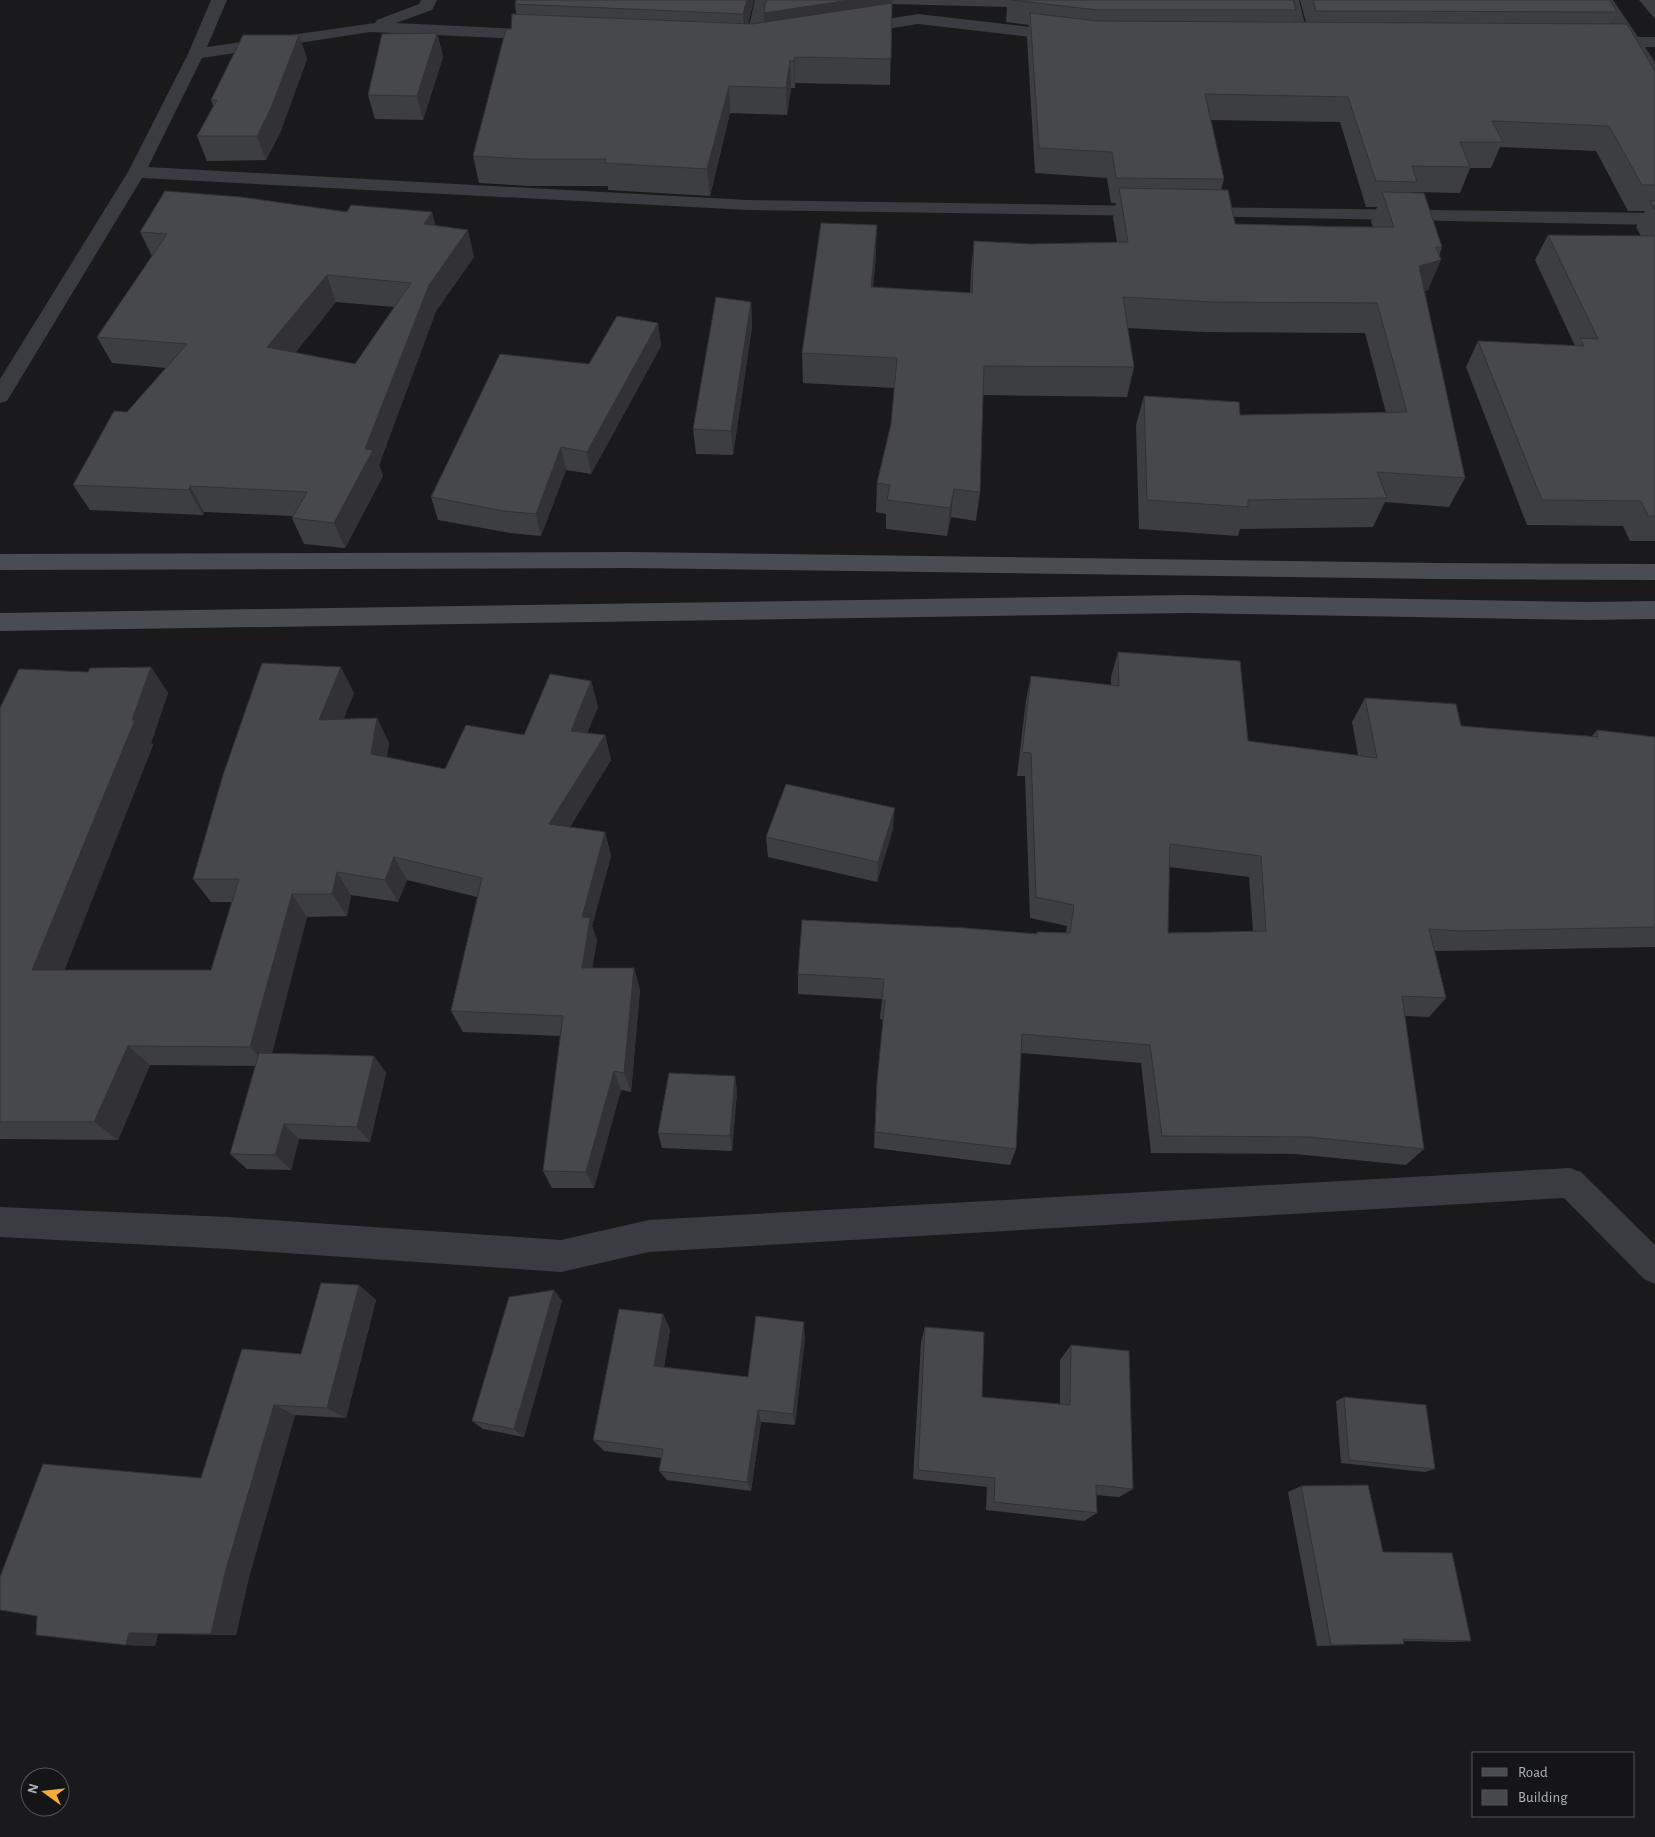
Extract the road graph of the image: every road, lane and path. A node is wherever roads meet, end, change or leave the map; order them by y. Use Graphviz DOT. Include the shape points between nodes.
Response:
graph roads {
  1 [pos="219,0"];
  2 [pos="429,0"];
  3 [pos="763,0"];
  4 [pos="1291,0"];
  5 [pos="1605,0"];
  6 [pos="370,27"];
  7 [pos="840,31"];
  8 [pos="556,35"];
  9 [pos="1084,38"];
  10 [pos="772,41"];
  11 [pos="1281,41"];
  12 [pos="1301,41"];
  13 [pos="1320,41"];
  14 [pos="1583,41"];
  15 [pos="1632,41"];
  16 [pos="1655,42"];
  17 [pos="733,43"];
  18 [pos="753,44"];
  19 [pos="196,54"];
  20 [pos="1655,74"];
  21 [pos="137,172"];
  22 [pos="1655,219"];
  23 [pos="0,396"];
  24 [pos="0,562"];
  25 [pos="1655,572"];
  26 [pos="1655,610"];
  27 [pos="0,622"];
  28 [pos="0,1222"];
  29 [pos="1655,1268"];
  1 -- 19 [label="street"];
  2 -- 6 [label="street" via="426,7"];
  3 -- 18 [label="street"];
  4 -- 12 [label="street"];
  5 -- 15 [label="street"];
  6 -- 8 [label="street"];
  6 -- 19 [label="street"];
  7 -- 9 [label="street" via="918,20"];
  10 -- 18 [label="street"];
  11 -- 12 [label="street"];
  12 -- 13 [label="street"];
  14 -- 15 [label="street"];
  15 -- 16 [label="street"];
  15 -- 20 [label="street"];
  17 -- 18 [label="street"];
  19 -- 21 [label="street"];
  21 -- 22 [label="street" via="748,205"];
  21 -- 23 [label="street"];
  24 -- 25 [label="main road" via="630,560 1437,572"];
  26 -- 27 [label="main road" via="1187,604"];
  28 -- 29 [label="street" via="228,1233 561,1256 649,1236 1570,1183"];
}
